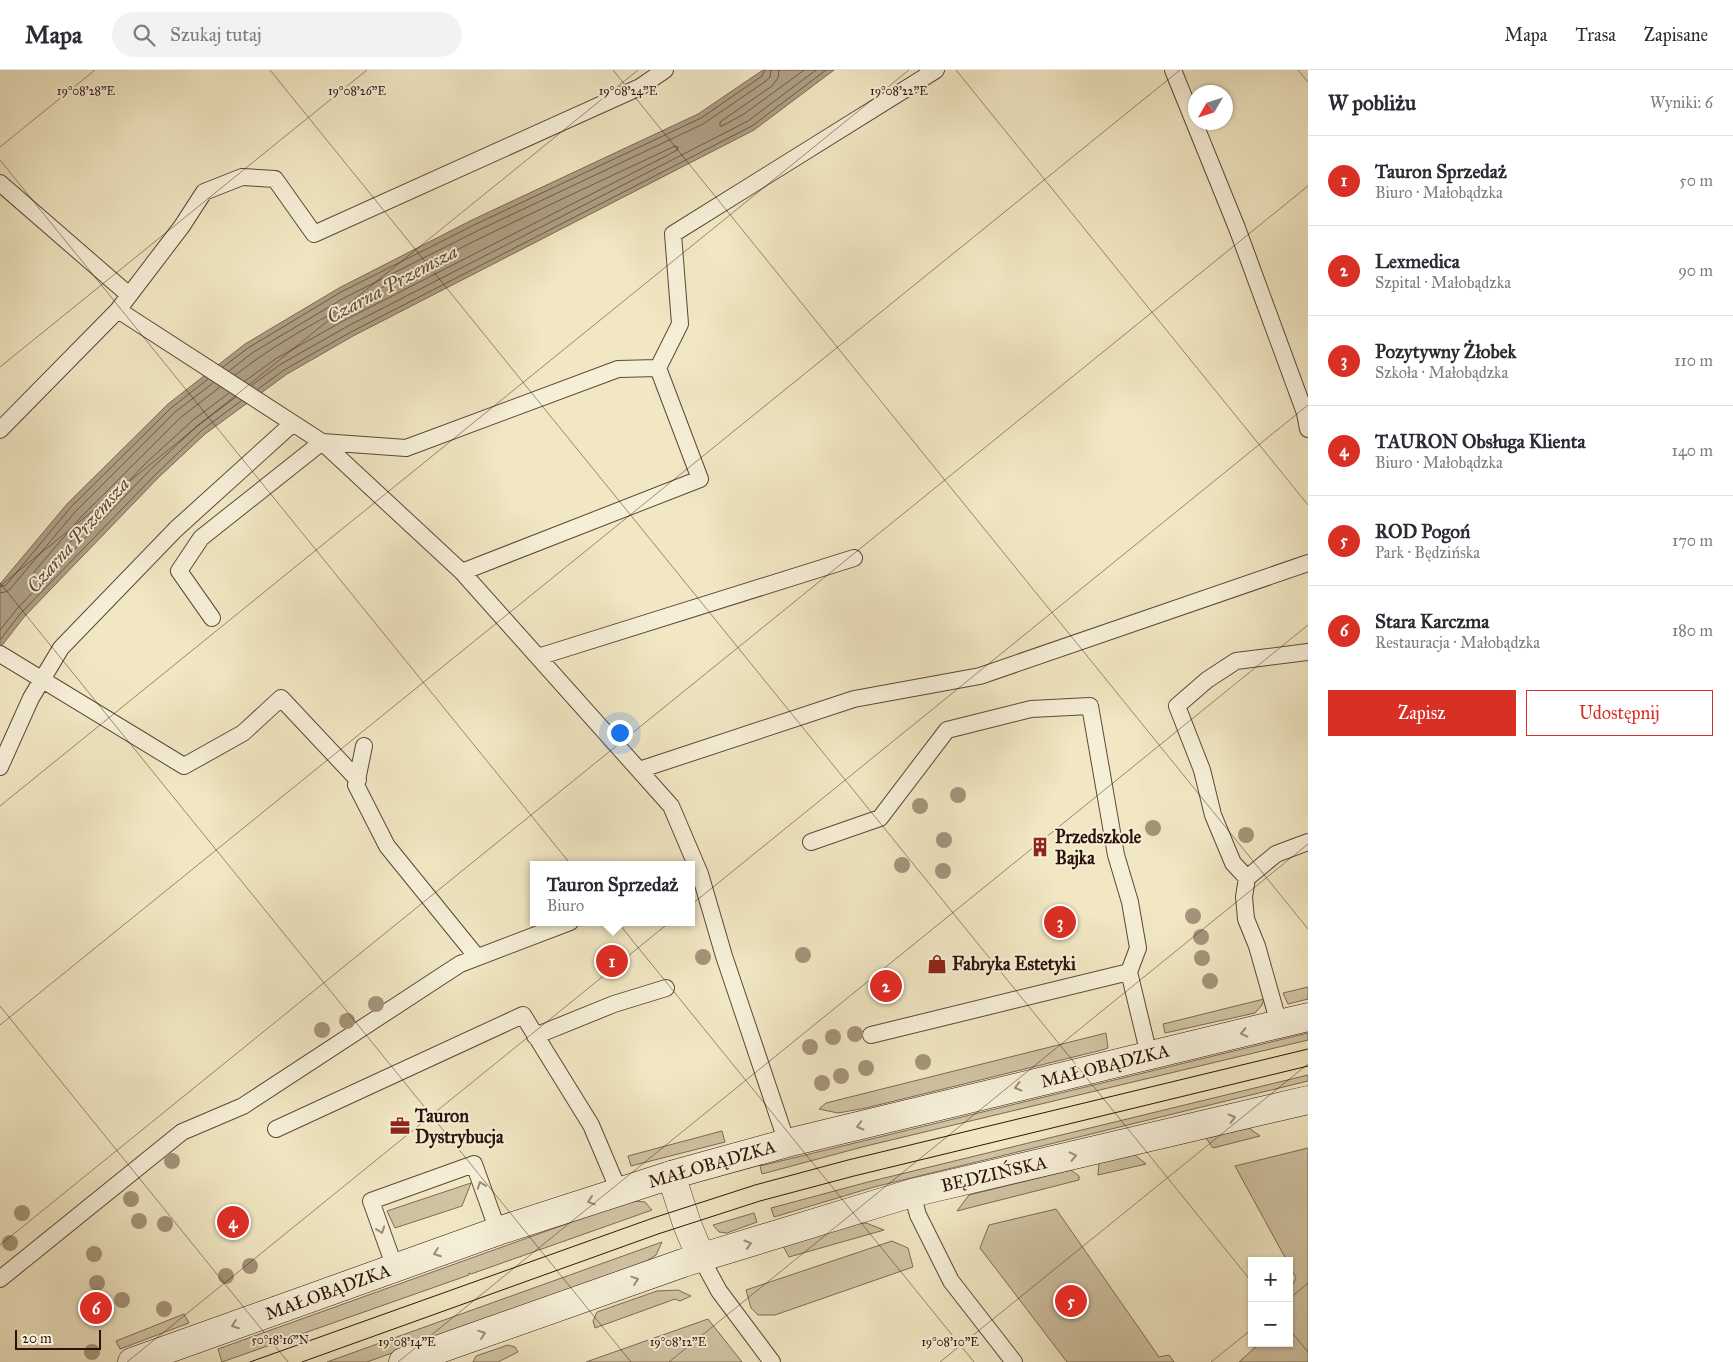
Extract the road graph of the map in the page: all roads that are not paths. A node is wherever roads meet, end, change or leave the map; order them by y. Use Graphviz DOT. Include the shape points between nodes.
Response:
graph roads {
  1 [pos="665,70"];
  2 [pos="936,70"];
  3 [pos="1173,70"];
  4 [pos="0,183"];
  5 [pos="129,295"];
  6 [pos="118,310"];
  7 [pos="658,368"];
  8 [pos="292,424"];
  9 [pos="1308,429"];
  10 [pos="0,430"];
  11 [pos="322,442"];
  12 [pos="854,558"];
  13 [pos="1308,563"];
  14 [pos="462,572"];
  15 [pos="212,618"];
  16 [pos="1308,652"];
  17 [pos="0,654"];
  18 [pos="538,657"];
  19 [pos="41,679"];
  20 [pos="364,746"];
  21 [pos="0,767"];
  22 [pos="639,770"];
  23 [pos="358,780"];
  24 [pos="811,842"];
  25 [pos="1308,842"];
  26 [pos="690,861"];
  27 [pos="695,875"];
  28 [pos="1247,878"];
  29 [pos="559,926"];
  30 [pos="478,957"];
  31 [pos="1129,972"];
  32 [pos="666,988"];
  33 [pos="1308,1017"];
  34 [pos="1279,1024"];
  35 [pos="871,1035"];
  36 [pos="535,1036"];
  37 [pos="1149,1055"];
  38 [pos="1308,1100"];
  39 [pos="276,1129"];
  40 [pos="787,1143"];
  41 [pos="671,1175"];
  42 [pos="619,1192"];
  43 [pos="912,1193"];
  44 [pos="498,1231"];
  45 [pos="692,1261"];
  46 [pos="395,1268"];
  47 [pos="0,1279"];
  48 [pos="448,1354"];
  49 [pos="132,1362"];
  50 [pos="403,1362"];
  51 [pos="772,1362"];
  52 [pos="1014,1362"];
  1 -- 5 [label="lane" via="640,87 314,234 275,179 242,177 204,192"];
  2 -- 7 [label="lane" via="673,234 680,324"];
  3 -- 9 [label="lane" via="1240,238 1305,413"];
  4 -- 5 [label="lane"];
  5 -- 6 [label="lane"];
  6 -- 8 [label="lane"];
  6 -- 10 [label="lane"];
  7 -- 11 [label="lane" via="618,369 406,448"];
  7 -- 14 [label="lane" via="700,479"];
  8 -- 11 [label="lane"];
  8 -- 19 [label="lane" via="162,543 60,648"];
  11 -- 14 [label="lane"];
  11 -- 15 [label="lane" via="201,538 179,571"];
  12 -- 18 [label="lane"];
  13 -- 22 [label="lane" via="980,676 854,698"];
  14 -- 18 [label="lane"];
  16 -- 28 [label="lane" via="1236,661 1177,706 1202,770 1213,815 1233,863"];
  17 -- 19 [label="lane"];
  18 -- 22 [label="lane"];
  19 -- 21 [label="lane"];
  19 -- 23 [label="lane" via="184,766 242,733 281,698"];
  20 -- 23 [label="lane"];
  22 -- 26 [label="lane" via="671,806"];
  23 -- 30 [label="lane" via="356,785 387,846"];
  24 -- 31 [label="lane" via="880,818 947,730 1031,709 1090,706 1116,854 1130,902 1138,948"];
  25 -- 28 [label="lane" via="1276,854"];
  27 -- 40 [label="lane"];
  28 -- 34 [label="lane" via="1244,897 1246,919"];
  29 -- 30 [label="lane"];
  30 -- 47 [label="lane" via="460,964 243,1106 182,1132"];
  31 -- 35 [label="lane"];
  31 -- 37 [label="lane"];
  32 -- 36 [label="lane" via="614,1004"];
  33 -- 34 [label="street, MAŁOBĄDZKA"];
  34 -- 37 [label="street, MAŁOBĄDZKA, one-way"];
  36 -- 39 [label="lane" via="522,1015"];
  36 -- 42 [label="lane" via="591,1125"];
  37 -- 40 [label="street, MAŁOBĄDZKA, one-way"];
  43 -- 38 [label="street, BĘDZIŃSKA, one-way"];
  40 -- 41 [label="street, MAŁOBĄDZKA"];
  41 -- 42 [label="street, MAŁOBĄDZKA"];
  41 -- 45 [label="street" via="687,1224"];
  42 -- 44 [label="street, MAŁOBĄDZKA, one-way"];
  45 -- 43 [label="street, BĘDZIŃSKA, one-way"];
  43 -- 52 [label="lane" via="918,1215 951,1281"];
  44 -- 46 [label="street, MAŁOBĄDZKA, one-way"];
  44 -- 46 [label="lane, one-way" via="474,1164 446,1174 370,1202"];
  48 -- 45 [label="street, one-way"];
  45 -- 51 [label="lane" via="719,1291"];
  46 -- 49 [label="street, MAŁOBĄDZKA, one-way"];
  48 -- 50 [label="street"];
}
